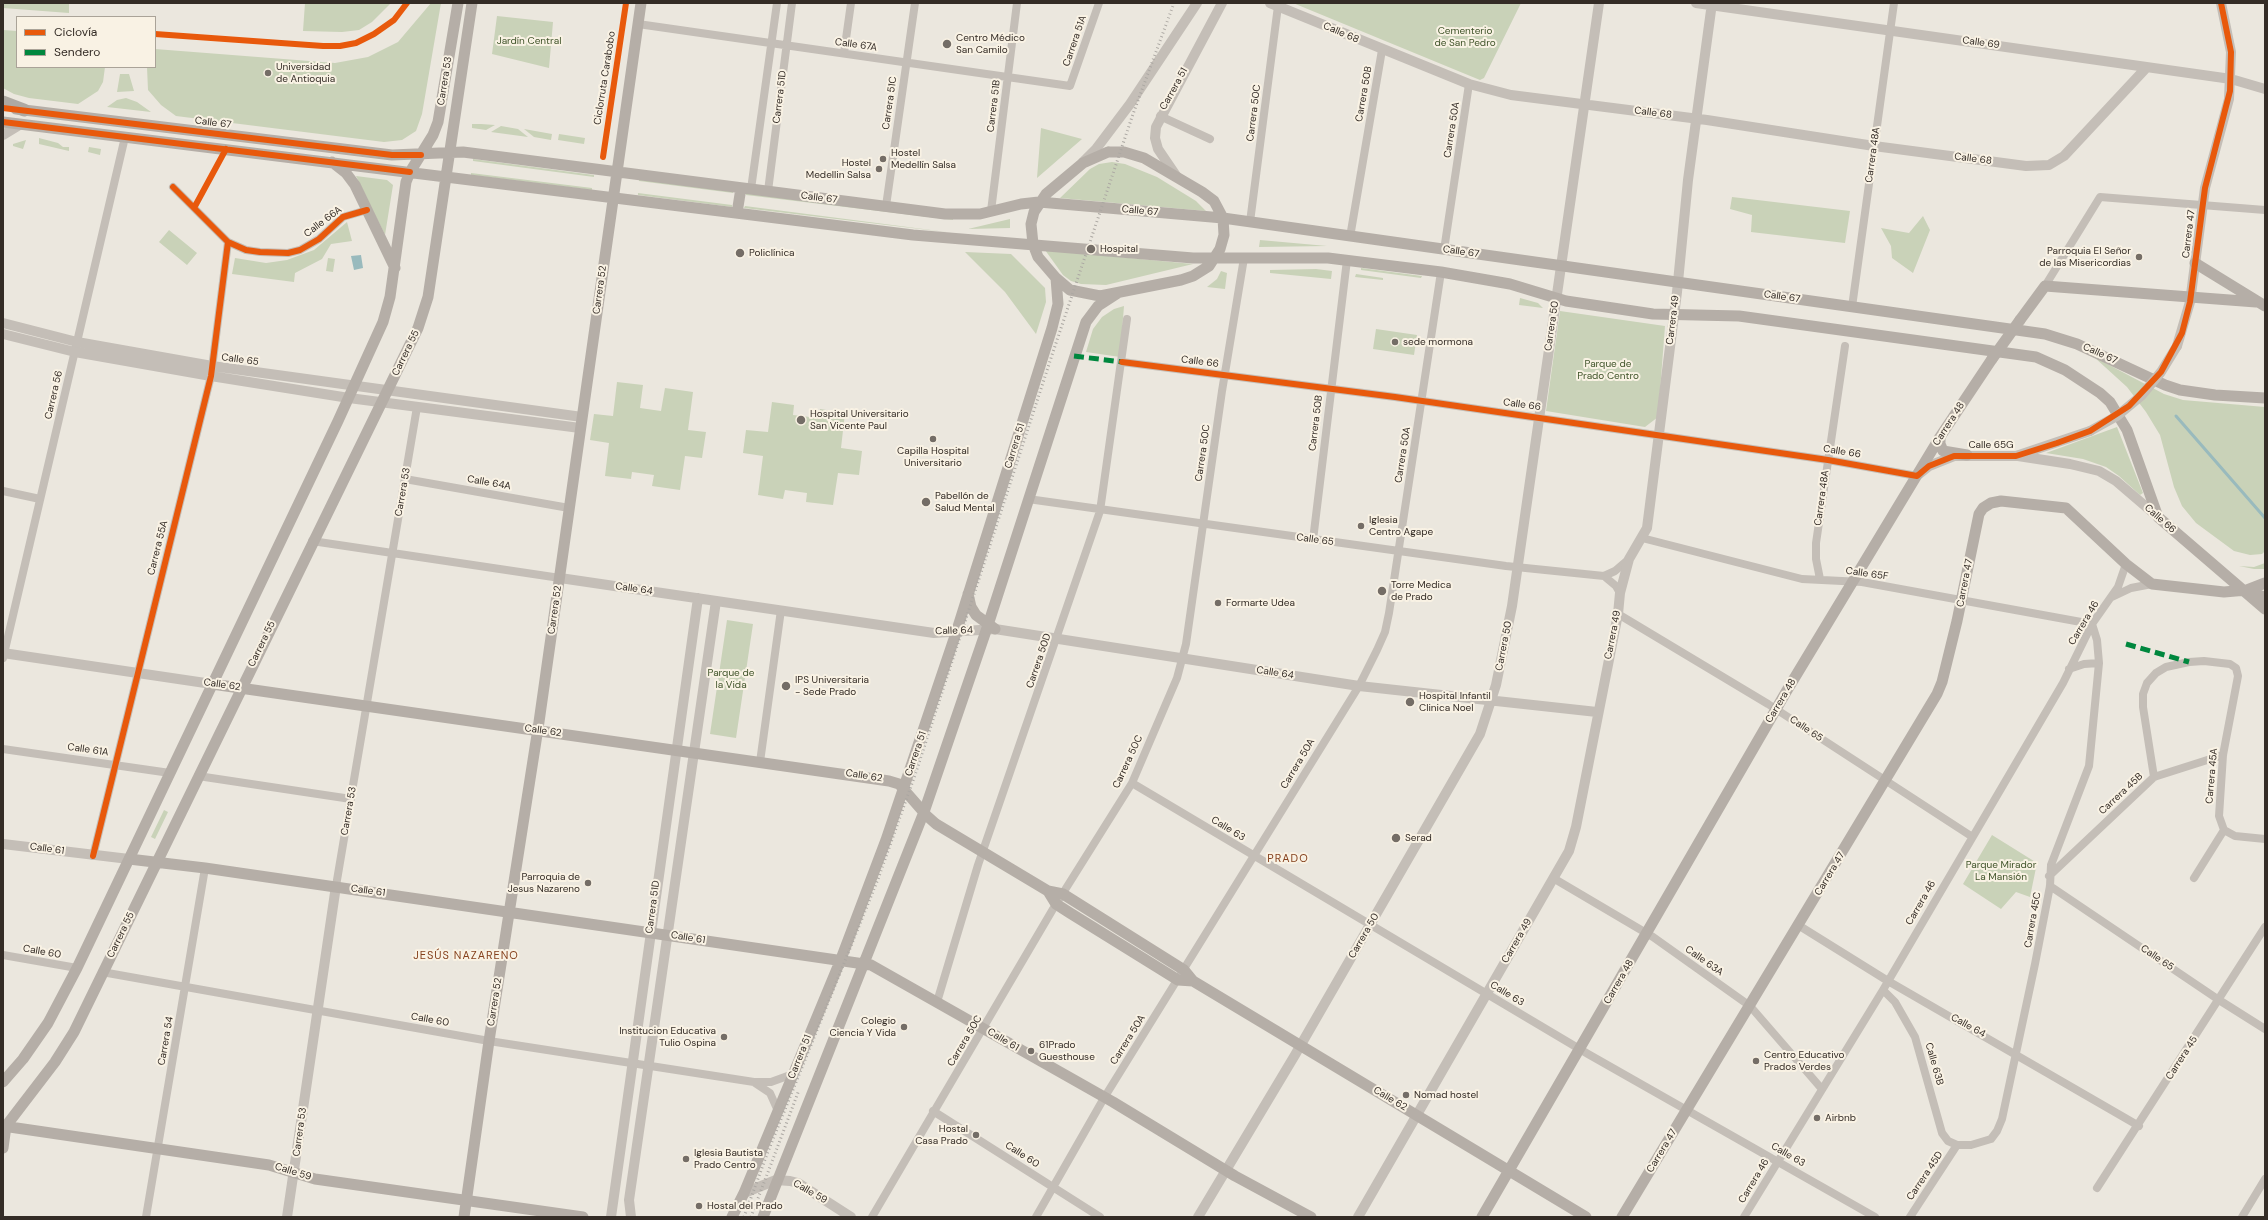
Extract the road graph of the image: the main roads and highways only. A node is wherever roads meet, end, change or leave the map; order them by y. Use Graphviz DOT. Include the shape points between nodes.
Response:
graph roads {
  1 [pos="458,3"];
  2 [pos="472,3"];
  3 [pos="640,3"];
  4 [pos="3,102"];
  5 [pos="3,108"];
  6 [pos="24,110"];
  7 [pos="3,122"];
  8 [pos="448,153"];
  9 [pos="421,155"];
  10 [pos="332,162"];
  11 [pos="410,172"];
  12 [pos="616,172"];
  13 [pos="444,178"];
  14 [pos="746,188"];
  15 [pos="613,198"];
  16 [pos="1039,202"];
  17 [pos="737,213"];
  18 [pos="1223,218"];
  19 [pos="1033,244"];
  20 [pos="1216,259"];
  21 [pos="2195,263"];
  22 [pos="395,268"];
  23 [pos="1056,278"];
  24 [pos="1118,293"];
  25 [pos="2262,304"];
  26 [pos="2265,398"];
  27 [pos="1940,437"];
  28 [pos="1967,455"];
  29 [pos="2227,577"];
  30 [pos="2265,583"];
  31 [pos="2242,590"];
  32 [pos="968,594"];
  33 [pos="2265,597"];
  34 [pos="2265,609"];
  35 [pos="989,628"];
  36 [pos="212,684"];
  37 [pos="241,688"];
  38 [pos="538,730"];
  39 [pos="904,789"];
  40 [pos="924,812"];
  41 [pos="128,859"];
  42 [pos="156,862"];
  43 [pos="1048,891"];
  44 [pos="509,912"];
  45 [pos="841,959"];
  46 [pos="865,964"];
  47 [pos="1193,981"];
  48 [pos="3,1082"];
  49 [pos="4,1128"];
  50 [pos="3,1148"];
  51 [pos="1509,1171"];
  52 [pos="466,1200"];
  53 [pos="464,1217"];
  54 [pos="583,1217"];
  55 [pos="732,1217"];
  56 [pos="763,1217"];
  57 [pos="1311,1217"];
  58 [pos="1482,1217"];
  59 [pos="1586,1217"];
  60 [pos="1622,1217"];
  1 -- 9 [label="main road, Carrera 53" via="438,122"];
  2 -- 8 [label="main road, Carrera 53"];
  3 -- 12 [label="main road, Carrera 52"];
  4 -- 6 [label="highway"];
  5 -- 6 [label="main road, Calle 67"];
  6 -- 9 [label="main road, Calle 67" via="392,155"];
  7 -- 10 [label="main road"];
  8 -- 9 [label="main road, Calle 67"];
  8 -- 12 [label="main road, Calle 67" via="463,152"];
  8 -- 13 [label="main road, Carrera 53"];
  9 -- 11 [label="main road, Carrera 53"];
  10 -- 11 [label="main road"];
  10 -- 22 [label="main road" via="350,179"];
  11 -- 13 [label="main road"];
  11 -- 22 [label="main road" via="405,189"];
  12 -- 14 [label="main road, Calle 67"];
  12 -- 15 [label="main road, Carrera 52"];
  13 -- 15 [label="main road"];
  13 -- 37 [label="main road, Carrera 55" via="425,309 418,328"];
  14 -- 16 [label="main road, Calle 67" via="956,215"];
  14 -- 17 [label="main road"];
  15 -- 17 [label="main road"];
  15 -- 38 [label="main road, Carrera 52"];
  16 -- 18 [label="main road, Calle 67"];
  16 -- 18 [label="main road" via="1082,163 1101,153 1124,152 1144,158 1214,201"];
  16 -- 19 [label="main road" via="1031,224"];
  17 -- 19 [label="main road" via="913,235"];
  18 -- 20 [label="main road" via="1223,240"];
  18 -- 26 [label="main road, Calle 67" via="2045,334 2077,344 2180,390"];
  19 -- 20 [label="main road"];
  19 -- 23 [label="main road" via="1038,257"];
  20 -- 24 [label="main road" via="1210,266 1193,276"];
  20 -- 29 [label="main road, Calle 66" via="1314,257 1347,260 1442,272 1520,286 1581,304 1653,314 1739,316 2020,354 2047,360 2100,393 2116,411 2126,430 2158,517"];
  21 -- 25 [label="main road"];
  22 -- 36 [label="main road" via="385,315 354,387"];
  23 -- 24 [label="main road" via="1070,290 1081,294 1100,296"];
  23 -- 32 [label="main road, Carrera 51" via="1058,296 1053,323"];
  24 -- 35 [label="main road" via="1098,306 1086,322"];
  25 -- 27 [label="main road, Carrera 48, bridge" via="2045,286"];
  27 -- 28 [label="main road" via="1943,451"];
  27 -- 51 [label="main road, Carrera 48" via="1776,709"];
  29 -- 30 [label="main road" via="2250,584"];
  29 -- 31 [label="main road, Calle 66"];
  30 -- 31 [label="main road"];
  31 -- 33 [label="main road"];
  31 -- 34 [label="main road, Calle 66"];
  31 -- 60 [label="main road, Carrera 47" via="2210,591 2152,584 2126,564 2066,508 2001,501 1982,508 1942,682"];
  32 -- 35 [label="main road" via="971,607"];
  32 -- 39 [label="main road, Carrera 51"];
  35 -- 40 [label="main road"];
  36 -- 37 [label="main road, Calle 62"];
  36 -- 41 [label="main road"];
  37 -- 38 [label="main road, Calle 62"];
  37 -- 42 [label="main road, Carrera 55"];
  38 -- 39 [label="main road, Calle 62" via="880,778 899,784"];
  38 -- 44 [label="main road, Carrera 52"];
  39 -- 40 [label="main road, Calle 62"];
  39 -- 45 [label="main road, Carrera 51"];
  40 -- 43 [label="main road, Calle 62" via="936,824"];
  40 -- 46 [label="main road"];
  41 -- 42 [label="main road, Calle 61"];
  41 -- 48 [label="main road" via="77,968 40,1035"];
  42 -- 44 [label="main road, Calle 61"];
  42 -- 49 [label="main road, Carrera 55" via="62,1052"];
  43 -- 47 [label="main road, Calle 62" via="1063,894 1184,970"];
  43 -- 47 [label="main road, Calle 62" via="1056,904 1178,980"];
  44 -- 45 [label="main road, Calle 61"];
  44 -- 52 [label="main road, Carrera 52"];
  45 -- 46 [label="main road, Calle 61"];
  45 -- 55 [label="main road, Carrera 51"];
  46 -- 56 [label="main road"];
  46 -- 57 [label="main road, Calle 61" via="937,1002 1225,1170"];
  47 -- 51 [label="main road, Calle 62"];
  49 -- 50 [label="main road"];
  49 -- 52 [label="main road, Calle 59" via="269,1164 315,1178"];
  51 -- 58 [label="main road, Carrera 48"];
  51 -- 59 [label="main road, Calle 62"];
  52 -- 53 [label="main road, Carrera 52"];
  52 -- 54 [label="main road, Calle 59"];
}
